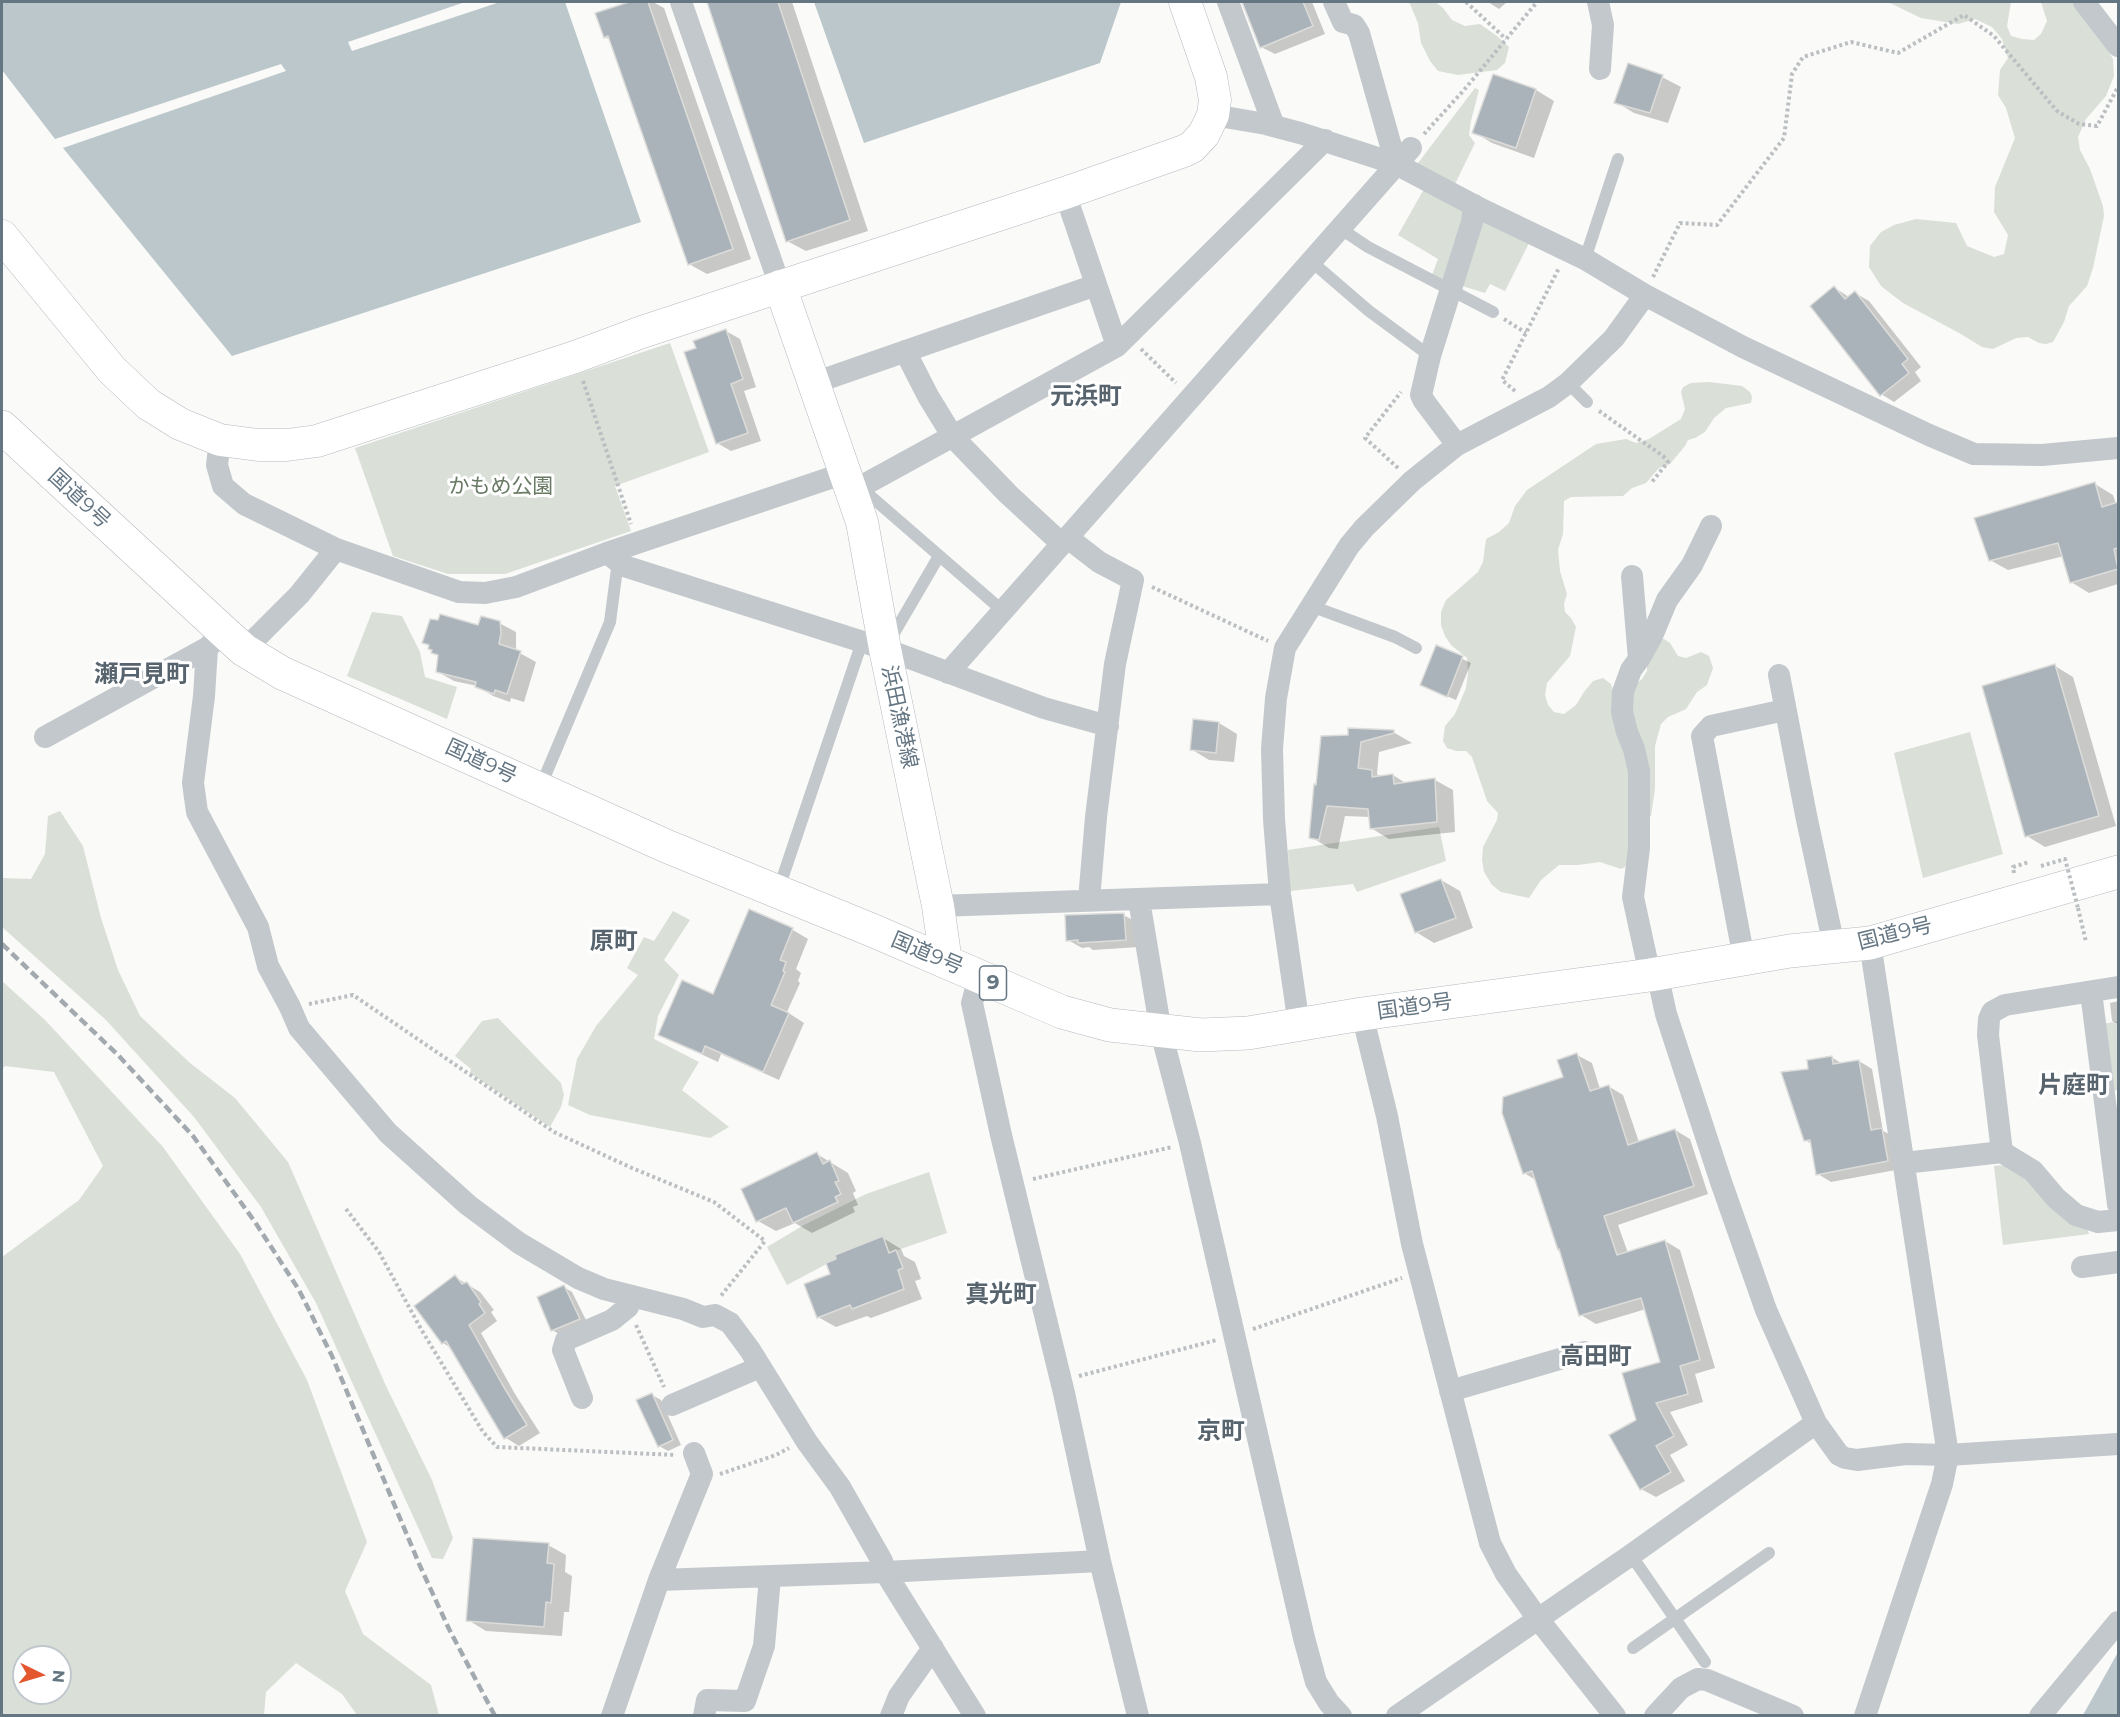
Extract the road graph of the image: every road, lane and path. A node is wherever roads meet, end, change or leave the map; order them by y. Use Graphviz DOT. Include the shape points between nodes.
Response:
graph roads {
  1 [pos="681,2"];
  2 [pos="1185,2"];
  3 [pos="1228,2"];
  4 [pos="1334,2"];
  5 [pos="1466,2"];
  6 [pos="1537,2"];
  7 [pos="1598,2"];
  8 [pos="2084,2"];
  9 [pos="1506,39"];
  10 [pos="2118,46"];
  11 [pos="1600,69"];
  12 [pos="2118,87"];
  13 [pos="1213,115"];
  14 [pos="1274,126"];
  15 [pos="1325,140"];
  16 [pos="1404,156"];
  17 [pos="1618,159"];
  18 [pos="1065,193"];
  19 [pos="1474,206"];
  20 [pos="1341,229"];
  21 [pos="2,236"];
  22 [pos="1576,255"];
  23 [pos="1312,262"];
  24 [pos="1096,285"];
  25 [pos="780,286"];
  26 [pos="1450,291"];
  27 [pos="1645,295"];
  28 [pos="1493,312"];
  29 [pos="1526,333"];
  30 [pos="1122,341"];
  31 [pos="905,351"];
  32 [pos="1430,356"];
  33 [pos="575,357"];
  34 [pos="814,383"];
  35 [pos="1568,383"];
  36 [pos="1421,395"];
  37 [pos="1192,398"];
  38 [pos="1587,402"];
  39 [pos="1528,407"];
  40 [pos="2,427"];
  41 [pos="953,437"];
  42 [pos="220,440"];
  43 [pos="1457,445"];
  44 [pos="2118,448"];
  45 [pos="1412,481"];
  46 [pos="1651,483"];
  47 [pos="852,484"];
  48 [pos="1711,526"];
  49 [pos="1065,541"];
  50 [pos="638,543"];
  51 [pos="336,549"];
  52 [pos="939,556"];
  53 [pos="612,557"];
  54 [pos="1632,576"];
  55 [pos="1133,580"];
  56 [pos="1311,606"];
  57 [pos="1003,611"];
  58 [pos="225,643"];
  59 [pos="873,645"];
  60 [pos="1285,648"];
  61 [pos="1416,648"];
  62 [pos="1639,659"];
  63 [pos="948,673"];
  64 [pos="1779,675"];
  65 [pos="1785,710"];
  66 [pos="1108,726"];
  67 [pos="45,737"];
  68 [pos="540,789"];
  69 [pos="2029,862"];
  70 [pos="2041,866"];
  71 [pos="2118,872"];
  72 [pos="2014,873"];
  73 [pos="778,892"];
  74 [pos="1280,894"];
  75 [pos="1089,900"];
  76 [pos="1139,900"];
  77 [pos="938,906"];
  78 [pos="2086,942"];
  79 [pos="1870,943"];
  80 [pos="1834,946"];
  81 [pos="1744,959"];
  82 [pos="946,962"];
  83 [pos="1654,974"];
  84 [pos="979,977"];
  85 [pos="2118,987"];
  86 [pos="2091,992"];
  87 [pos="290,1007"];
  88 [pos="1362,1014"];
  89 [pos="1299,1025"];
  90 [pos="1161,1032"];
  91 [pos="1190,1143"];
  92 [pos="2002,1152"];
  93 [pos="1904,1163"];
  94 [pos="1013,1183"];
  95 [pos="2118,1204"];
  96 [pos="346,1209"];
  97 [pos="2118,1220"];
  98 [pos="2118,1262"];
  99 [pos="2082,1268"];
  100 [pos="630,1302"];
  101 [pos="703,1317"];
  102 [pos="1584,1352"];
  103 [pos="760,1367"];
  104 [pos="1450,1390"];
  105 [pos="582,1398"];
  106 [pos="672,1405"];
  107 [pos="1816,1423"];
  108 [pos="805,1439"];
  109 [pos="2118,1444"];
  110 [pos="1948,1455"];
  111 [pos="698,1463"];
  112 [pos="1769,1553"];
  113 [pos="1631,1555"];
  114 [pos="1100,1561"];
  115 [pos="885,1572"];
  116 [pos="770,1577"];
  117 [pos="659,1581"];
  118 [pos="1675,1618"];
  119 [pos="1538,1619"];
  120 [pos="2118,1622"];
  121 [pos="933,1647"];
  122 [pos="1633,1648"];
  123 [pos="1705,1662"];
  124 [pos="612,1716"];
  125 [pos="704,1716"];
  126 [pos="891,1716"];
  127 [pos="975,1716"];
  128 [pos="1138,1716"];
  129 [pos="1341,1716"];
  130 [pos="1397,1716"];
  131 [pos="1615,1716"];
  132 [pos="1655,1716"];
  133 [pos="1793,1716"];
  134 [pos="1865,1716"];
  135 [pos="2040,1716"];
  1 -- 25 [label="street"];
  2 -- 13 [label="street" via="1211,77"];
  3 -- 14 [label="street"];
  4 -- 16 [label="street" via="1343,22 1354,25 1359,33"];
  5 -- 9 [label="path"];
  6 -- 9 [label="path"];
  7 -- 11 [label="street" via="1602,25"];
  8 -- 10 [label="street"];
  9 -- 16 [label="path"];
  12 -- 27 [label="path" via="2097,126 2079,124 2057,111 1994,36 1964,15 1898,52 1851,42 1803,57 1792,74 1784,138 1717,225 1680,223"];
  13 -- 14 [label="street"];
  13 -- 18 [label="street" via="1199,141 1184,151"];
  14 -- 15 [label="street"];
  15 -- 16 [label="street"];
  15 -- 30 [label="street"];
  16 -- 19 [label="street"];
  16 -- 20 [label="street"];
  17 -- 22 [label="lane"];
  18 -- 24 [label="street"];
  18 -- 25 [label="street"];
  19 -- 22 [label="street"];
  19 -- 26 [label="street"];
  20 -- 23 [label="street"];
  20 -- 26 [label="lane"];
  21 -- 42 [label="street" via="112,370 148,404 180,424"];
  22 -- 27 [label="street"];
  22 -- 29 [label="path"];
  23 -- 32 [label="lane"];
  23 -- 37 [label="street"];
  24 -- 30 [label="street"];
  24 -- 31 [label="street"];
  25 -- 33 [label="street"];
  25 -- 34 [label="street, 浜田漁港線"];
  26 -- 28 [label="lane"];
  26 -- 32 [label="street"];
  27 -- 35 [label="street" via="1614,338"];
  27 -- 44 [label="street" via="1743,347 1974,454 2042,455"];
  28 -- 29 [label="path"];
  29 -- 39 [label="path" via="1502,380"];
  30 -- 37 [label="path"];
  30 -- 41 [label="street"];
  31 -- 34 [label="street"];
  31 -- 41 [label="street"];
  32 -- 36 [label="street"];
  33 -- 42 [label="street" via="317,441 287,446"];
  33 -- 50 [label="path"];
  34 -- 47 [label="street, 浜田漁港線"];
  35 -- 38 [label="lane"];
  35 -- 39 [label="street"];
  36 -- 43 [label="street"];
  36 -- 45 [label="path" via="1403,390 1365,438"];
  37 -- 49 [label="street"];
  38 -- 46 [label="path" via="1668,462"];
  39 -- 43 [label="street"];
  40 -- 58 [label="highway, 国道9号 / 9"];
  41 -- 47 [label="street"];
  41 -- 49 [label="street" via="1008,494"];
  42 -- 51 [label="street" via="217,465 223,486 244,504"];
  43 -- 45 [label="street"];
  45 -- 56 [label="street" via="1349,546"];
  47 -- 50 [label="street"];
  47 -- 52 [label="lane"];
  47 -- 59 [label="street, 浜田漁港線" via="862,522"];
  48 -- 62 [label="street" via="1692,565 1667,600"];
  49 -- 55 [label="street"];
  49 -- 57 [label="street"];
  50 -- 53 [label="street"];
  51 -- 53 [label="street" via="459,592 485,593"];
  51 -- 58 [label="street" via="299,595"];
  52 -- 57 [label="lane"];
  52 -- 59 [label="lane"];
  53 -- 59 [label="street" via="624,566"];
  53 -- 68 [label="lane" via="610,621"];
  54 -- 62 [label="street"];
  55 -- 60 [label="path"];
  55 -- 66 [label="street" via="1115,664"];
  56 -- 60 [label="street"];
  56 -- 61 [label="lane"];
  57 -- 63 [label="street"];
  58 -- 67 [label="street"];
  58 -- 68 [label="highway, 国道9号 / 9" via="282,673"];
  58 -- 87 [label="street" via="204,696 193,783 197,812 258,927 268,966"];
  59 -- 63 [label="street"];
  59 -- 73 [label="lane"];
  59 -- 77 [label="street, 浜田漁港線"];
  60 -- 74 [label="street" via="1272,749"];
  62 -- 83 [label="street" via="1623,692 1622,712 1639,771 1639,848 1633,897"];
  63 -- 66 [label="street" via="1044,708"];
  64 -- 65 [label="street"];
  65 -- 80 [label="street"];
  65 -- 81 [label="street" via="1711,726 1702,736"];
  66 -- 75 [label="street"];
  68 -- 73 [label="highway, 国道9号 / 9"];
  69 -- 72 [label="path" via="2013,867"];
  70 -- 78 [label="path, bridge" via="2065,859"];
  71 -- 79 [label="highway, 国道9号 / 9"];
  73 -- 82 [label="highway, 国道9号 / 9"];
  74 -- 76 [label="street"];
  74 -- 89 [label="street"];
  75 -- 76 [label="street"];
  75 -- 77 [label="street"];
  76 -- 90 [label="street"];
  77 -- 82 [label="street, 浜田漁港線"];
  79 -- 80 [label="highway, 国道9号 / 9"];
  79 -- 93 [label="street"];
  80 -- 81 [label="highway, 国道9号 / 9"];
  81 -- 83 [label="highway, 国道9号 / 9"];
  82 -- 84 [label="highway, 国道9号 / 9"];
  83 -- 88 [label="highway, 国道9号 / 9"];
  83 -- 107 [label="street" via="1766,1310"];
  84 -- 90 [label="highway, 国道9号 / 9" via="1062,1012 1110,1025"];
  84 -- 94 [label="street" via="972,1003"];
  85 -- 86 [label="street"];
  86 -- 92 [label="street" via="2005,1005 1992,1012 1988,1035"];
  86 -- 95 [label="street"];
  87 -- 100 [label="street" via="299,1028 388,1134 468,1205 519,1244"];
  87 -- 101 [label="path" via="353,995 554,1132 714,1202 765,1241"];
  88 -- 89 [label="highway, 国道9号 / 9"];
  88 -- 104 [label="street" via="1412,1244"];
  89 -- 90 [label="highway, 国道9号 / 9" via="1248,1033"];
  90 -- 91 [label="street"];
  91 -- 94 [label="path"];
  91 -- 129 [label="street" via="1304,1638 1316,1682"];
  92 -- 93 [label="street"];
  92 -- 97 [label="street" via="2033,1171 2076,1215 2098,1222"];
  93 -- 110 [label="street"];
  94 -- 114 [label="street"];
  96 -- 111 [label="path" via="379,1252 421,1329 497,1447 676,1455"];
  98 -- 99 [label="street"];
  100 -- 101 [label="street" via="683,1309"];
  100 -- 105 [label="street" via="612,1320 566,1340 563,1350"];
  100 -- 106 [label="path"];
  101 -- 103 [label="street" via="714,1315 730,1323"];
  102 -- 104 [label="street"];
  103 -- 106 [label="street"];
  103 -- 108 [label="street"];
  104 -- 119 [label="street" via="1490,1543 1506,1574"];
  107 -- 110 [label="street" via="1845,1458"];
  107 -- 113 [label="street"];
  108 -- 111 [label="path" via="776,1455 715,1476"];
  108 -- 115 [label="street" via="840,1487"];
  109 -- 110 [label="street"];
  110 -- 134 [label="street" via="1939,1494"];
  111 -- 117 [label="street"];
  112 -- 118 [label="lane"];
  113 -- 118 [label="lane"];
  113 -- 119 [label="street"];
  114 -- 115 [label="street"];
  114 -- 128 [label="street"];
  115 -- 116 [label="street"];
  115 -- 121 [label="street"];
  116 -- 117 [label="street"];
  116 -- 125 [label="street" via="764,1646 745,1701 707,1700"];
  117 -- 124 [label="street"];
  118 -- 122 [label="lane"];
  118 -- 123 [label="lane"];
  119 -- 130 [label="street"];
  119 -- 131 [label="street"];
  120 -- 135 [label="street"];
  121 -- 126 [label="street" via="899,1696"];
  121 -- 127 [label="street"];
  132 -- 133 [label="street" via="1681,1688 1698,1679"];
}
